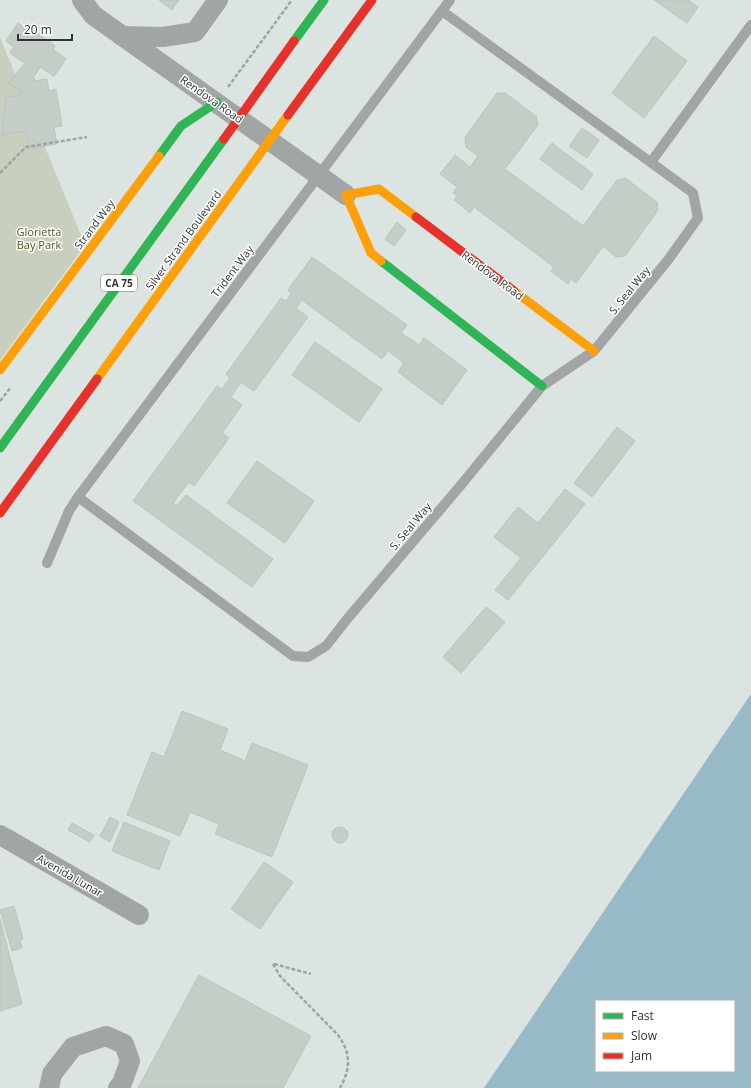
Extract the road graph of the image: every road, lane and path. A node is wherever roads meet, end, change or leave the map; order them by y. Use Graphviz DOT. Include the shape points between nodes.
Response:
graph roads {
  1 [pos="82,0"];
  2 [pos="218,0"];
  3 [pos="324,0"];
  4 [pos="372,0"];
  5 [pos="450,0"];
  6 [pos="442,11"];
  7 [pos="751,25"];
  8 [pos="122,36"];
  9 [pos="217,102"];
  10 [pos="238,118"];
  11 [pos="87,137"];
  12 [pos="270,140"];
  13 [pos="651,162"];
  14 [pos="0,173"];
  15 [pos="319,175"];
  16 [pos="346,195"];
  17 [pos="594,351"];
  18 [pos="0,370"];
  19 [pos="542,386"];
  20 [pos="0,448"];
  21 [pos="78,497"];
  22 [pos="0,513"];
  23 [pos="48,563"];
  24 [pos="0,835"];
  25 [pos="139,915"];
  26 [pos="311,974"];
  27 [pos="49,1088"];
  28 [pos="118,1088"];
  29 [pos="340,1088"];
  1 -- 8 [label="street, Rendova Road" via="93,15"];
  2 -- 8 [label="street" via="195,32 163,37"];
  3 -- 10 [label="main road, CA 75"];
  4 -- 12 [label="main road, Silver Strand Boulevard"];
  5 -- 6 [label="lane, Trident Way"];
  6 -- 13 [label="lane"];
  6 -- 15 [label="lane, Trident Way"];
  7 -- 13 [label="lane"];
  8 -- 9 [label="street, Rendova Road"];
  9 -- 10 [label="street, Rendova Road"];
  9 -- 18 [label="main road, Strand Way" via="181,126"];
  10 -- 12 [label="street, Rendova Road"];
  10 -- 20 [label="main road, CA 75"];
  11 -- 14 [label="path" via="26,147"];
  12 -- 15 [label="street, Rendova Road"];
  12 -- 22 [label="main road, Silver Strand Boulevard"];
  13 -- 17 [label="lane, S. Seal Way" via="693,193 698,218 668,260"];
  15 -- 16 [label="street, Rendova Road"];
  15 -- 21 [label="lane, Trident Way"];
  16 -- 17 [label="main road, Rendova Road" via="379,189"];
  16 -- 19 [label="main road" via="371,253"];
  17 -- 19 [label="lane, S. Seal Way"];
  19 -- 21 [label="lane, S. Seal Way" via="326,646 308,657 293,656"];
  21 -- 23 [label="lane, Trident Way" via="69,511"];
  24 -- 25 [label="street, Avenida Lunar"];
  26 -- 29 [label="path" via="273,964 280,976 344,1044 349,1058"];
  27 -- 28 [label="street" via="52,1074 73,1047 106,1036 124,1044 130,1060"];
}
